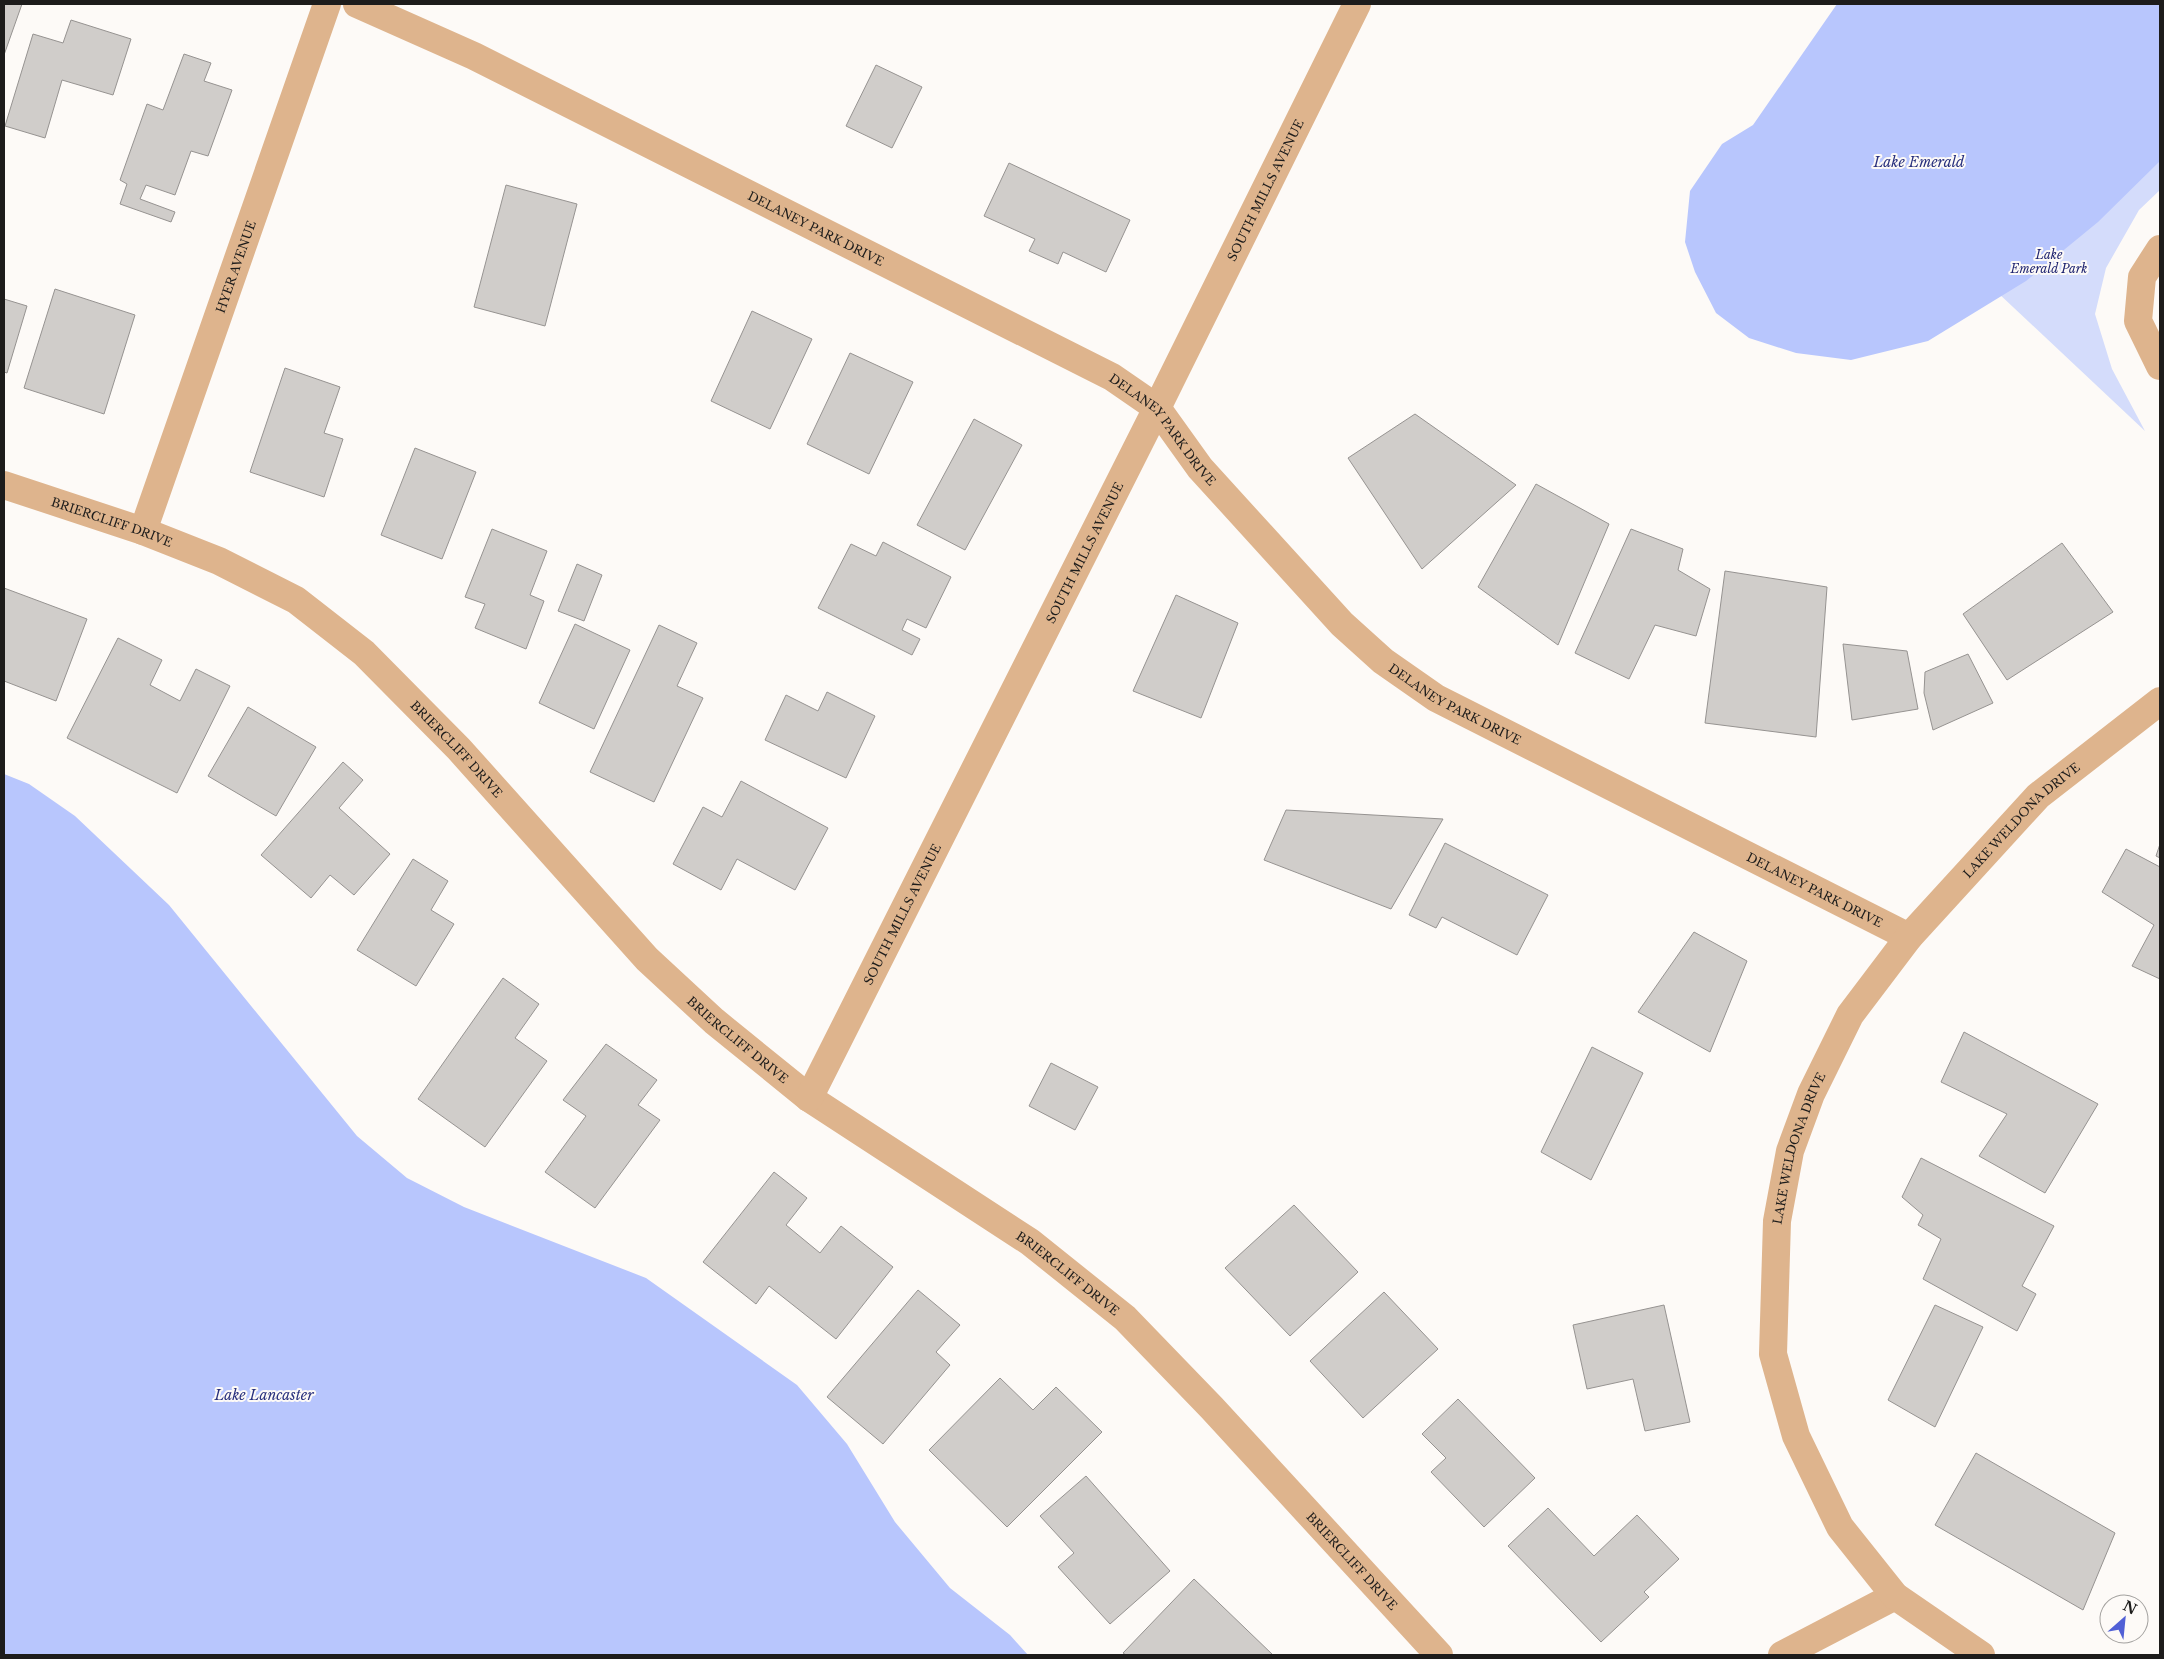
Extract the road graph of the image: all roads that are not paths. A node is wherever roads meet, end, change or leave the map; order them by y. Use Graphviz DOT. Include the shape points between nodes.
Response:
graph roads {
  1 [pos="327,4"];
  2 [pos="357,4"];
  3 [pos="1357,4"];
  4 [pos="2160,249"];
  5 [pos="2160,366"];
  6 [pos="1157,408"];
  7 [pos="4,485"];
  8 [pos="143,531"];
  9 [pos="2160,701"];
  10 [pos="1909,937"];
  11 [pos="809,1098"];
  12 [pos="1895,1596"];
  13 [pos="1439,1655"];
  14 [pos="1782,1655"];
  15 [pos="1981,1655"];
  1 -- 8 [label="street, HYER AVENUE"];
  2 -- 6 [label="street, DELANEY PARK DRIVE" via="483,60 1112,377"];
  3 -- 6 [label="street, SOUTH MILLS AVENUE"];
  4 -- 5 [label="street" via="2142,277 2138,321"];
  6 -- 10 [label="street, DELANEY PARK DRIVE" via="1200,468 1342,624 1383,661 1436,698"];
  6 -- 11 [label="street, SOUTH MILLS AVENUE"];
  7 -- 8 [label="street, BRIERCLIFF DRIVE"];
  8 -- 11 [label="street, BRIERCLIFF DRIVE" via="219,561 296,600 364,654 459,749 647,959 721,1027"];
  9 -- 10 [label="street, LAKE WELDONA DRIVE" via="2038,796"];
  10 -- 12 [label="street, LAKE WELDONA DRIVE" via="1850,1015 1811,1094 1790,1151 1777,1220 1773,1354 1796,1436 1840,1527"];
  11 -- 13 [label="street, BRIERCLIFF DRIVE" via="1030,1242 1125,1318"];
  12 -- 14 [label="street"];
  12 -- 15 [label="street, LAKE WELDONA DRIVE"];
}
